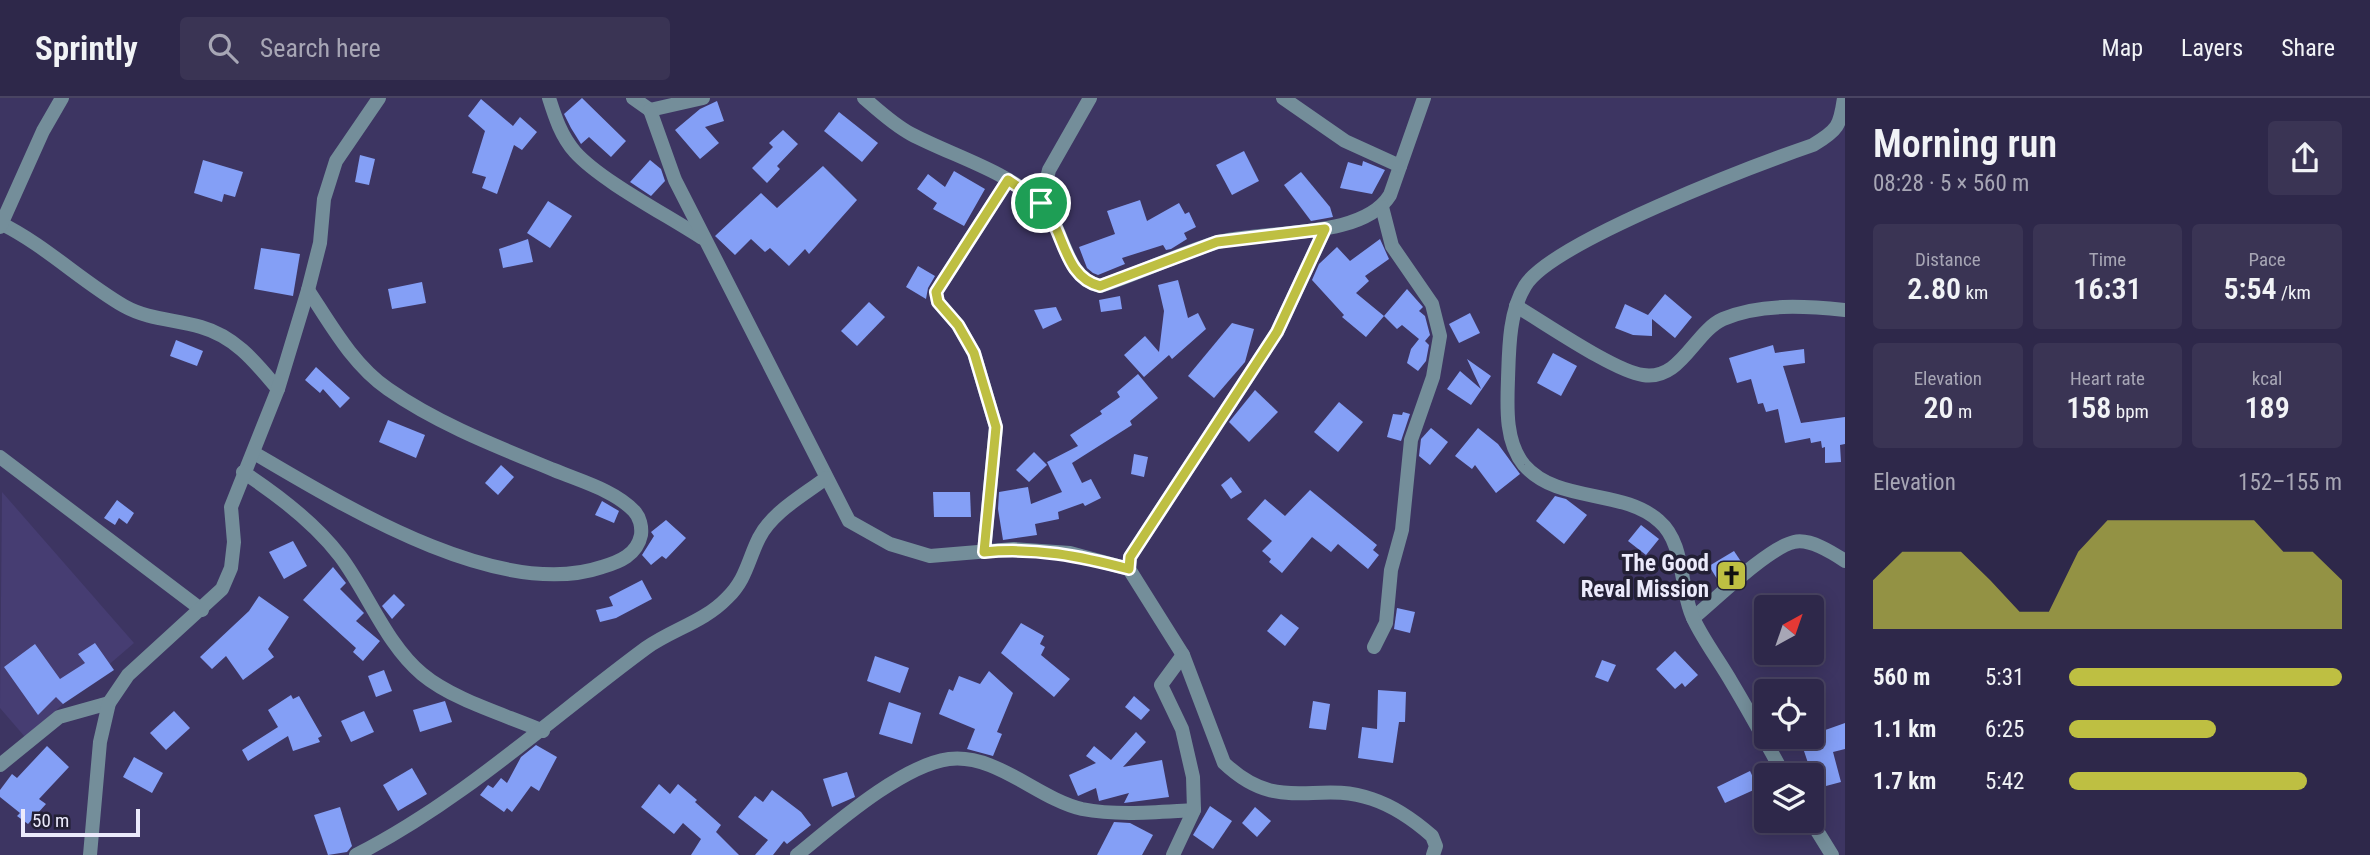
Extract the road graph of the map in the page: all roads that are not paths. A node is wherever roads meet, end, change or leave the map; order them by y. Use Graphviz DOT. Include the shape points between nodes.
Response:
graph roads {
  1 [pos="62,98"];
  2 [pos="379,98"];
  3 [pos="548,98"];
  4 [pos="633,98"];
  5 [pos="704,98"];
  6 [pos="864,98"];
  7 [pos="1090,98"];
  8 [pos="1283,98"];
  9 [pos="1424,98"];
  10 [pos="1844,98"];
  11 [pos="650,110"];
  12 [pos="1400,166"];
  13 [pos="1008,180"];
  14 [pos="1041,203"];
  15 [pos="1382,207"];
  16 [pos="1,225"];
  17 [pos="1325,229"];
  18 [pos="703,239"];
  19 [pos="308,290"];
  20 [pos="1516,306"];
  21 [pos="1845,310"];
  22 [pos="278,389"];
  23 [pos="254,453"];
  24 [pos="0,457"];
  25 [pos="243,472"];
  26 [pos="826,478"];
  27 [pos="984,552"];
  28 [pos="1845,561"];
  29 [pos="1129,569"];
  30 [pos="202,610"];
  31 [pos="1693,618"];
  32 [pos="1374,647"];
  33 [pos="1183,655"];
  34 [pos="109,703"];
  35 [pos="543,731"];
  36 [pos="1777,763"];
  37 [pos="0,765"];
  38 [pos="1194,810"];
  39 [pos="1818,833"];
  40 [pos="90,855"];
  41 [pos="356,855"];
  42 [pos="797,855"];
  43 [pos="1173,855"];
  44 [pos="1433,855"];
  45 [pos="1832,855"];
  1 -- 16 [label="street"];
  2 -- 19 [label="street" via="336,161 324,199 320,243"];
  3 -- 18 [label="street" via="560,131 576,152 596,170"];
  4 -- 11 [label="street"];
  5 -- 11 [label="street"];
  6 -- 13 [label="street" via="910,134"];
  7 -- 14 [label="street" via="1049,170"];
  8 -- 12 [label="street" via="1345,141"];
  9 -- 12 [label="street"];
  10 -- 20 [label="street" via="1841,121 1828,136 1677,198 1562,254 1525,285"];
  11 -- 18 [label="street" via="674,180"];
  12 -- 15 [label="street"];
  13 -- 14 [label="street"];
  13 -- 27 [label="street" via="936,292 938,302 974,353 996,427"];
  14 -- 17 [label="street" via="1077,273 1086,283 1100,286 1217,242"];
  15 -- 17 [label="street"];
  15 -- 32 [label="street" via="1392,246 1432,304 1440,336 1433,377 1411,440 1386,623"];
  16 -- 22 [label="street" via="126,307 158,320 183,322 220,334 240,346"];
  17 -- 29 [label="street" via="1277,332 1130,557"];
  18 -- 26 [label="street"];
  19 -- 22 [label="street"];
  19 -- 23 [label="street" via="355,358 387,388 446,424 610,494 635,511 641,523 640,537 621,561 587,572 514,572 386,526"];
  20 -- 21 [label="street" via="1627,371 1656,376 1672,368 1721,320 1776,308"];
  20 -- 31 [label="street" via="1508,350 1507,404 1511,441 1524,465 1546,483 1641,510 1660,521 1672,537"];
  22 -- 23 [label="street"];
  23 -- 25 [label="street"];
  24 -- 30 [label="street"];
  25 -- 30 [label="street" via="231,507 231,568 222,589"];
  25 -- 35 [label="street" via="276,494 339,555 420,673 439,687"];
  26 -- 27 [label="street" via="849,521 890,544 930,556"];
  26 -- 35 [label="street" via="768,525 742,582 728,598 708,615 649,647"];
  27 -- 29 [label="street" via="1014,549 1070,554"];
  28 -- 31 [label="street" via="1797,541 1779,548"];
  29 -- 33 [label="street"];
  30 -- 34 [label="street" via="128,675"];
  31 -- 36 [label="street"];
  33 -- 38 [label="street" via="1161,685 1188,750"];
  33 -- 44 [label="street" via="1224,763 1237,775 1281,794 1370,798 1432,836"];
  34 -- 37 [label="street" via="59,716"];
  34 -- 40 [label="street" via="100,742"];
  35 -- 41 [label="street" via="386,840"];
  38 -- 42 [label="street" via="1130,813 1080,808 984,764 950,758 916,768"];
  38 -- 43 [label="street"];
  39 -- 45 [label="street"];
}
